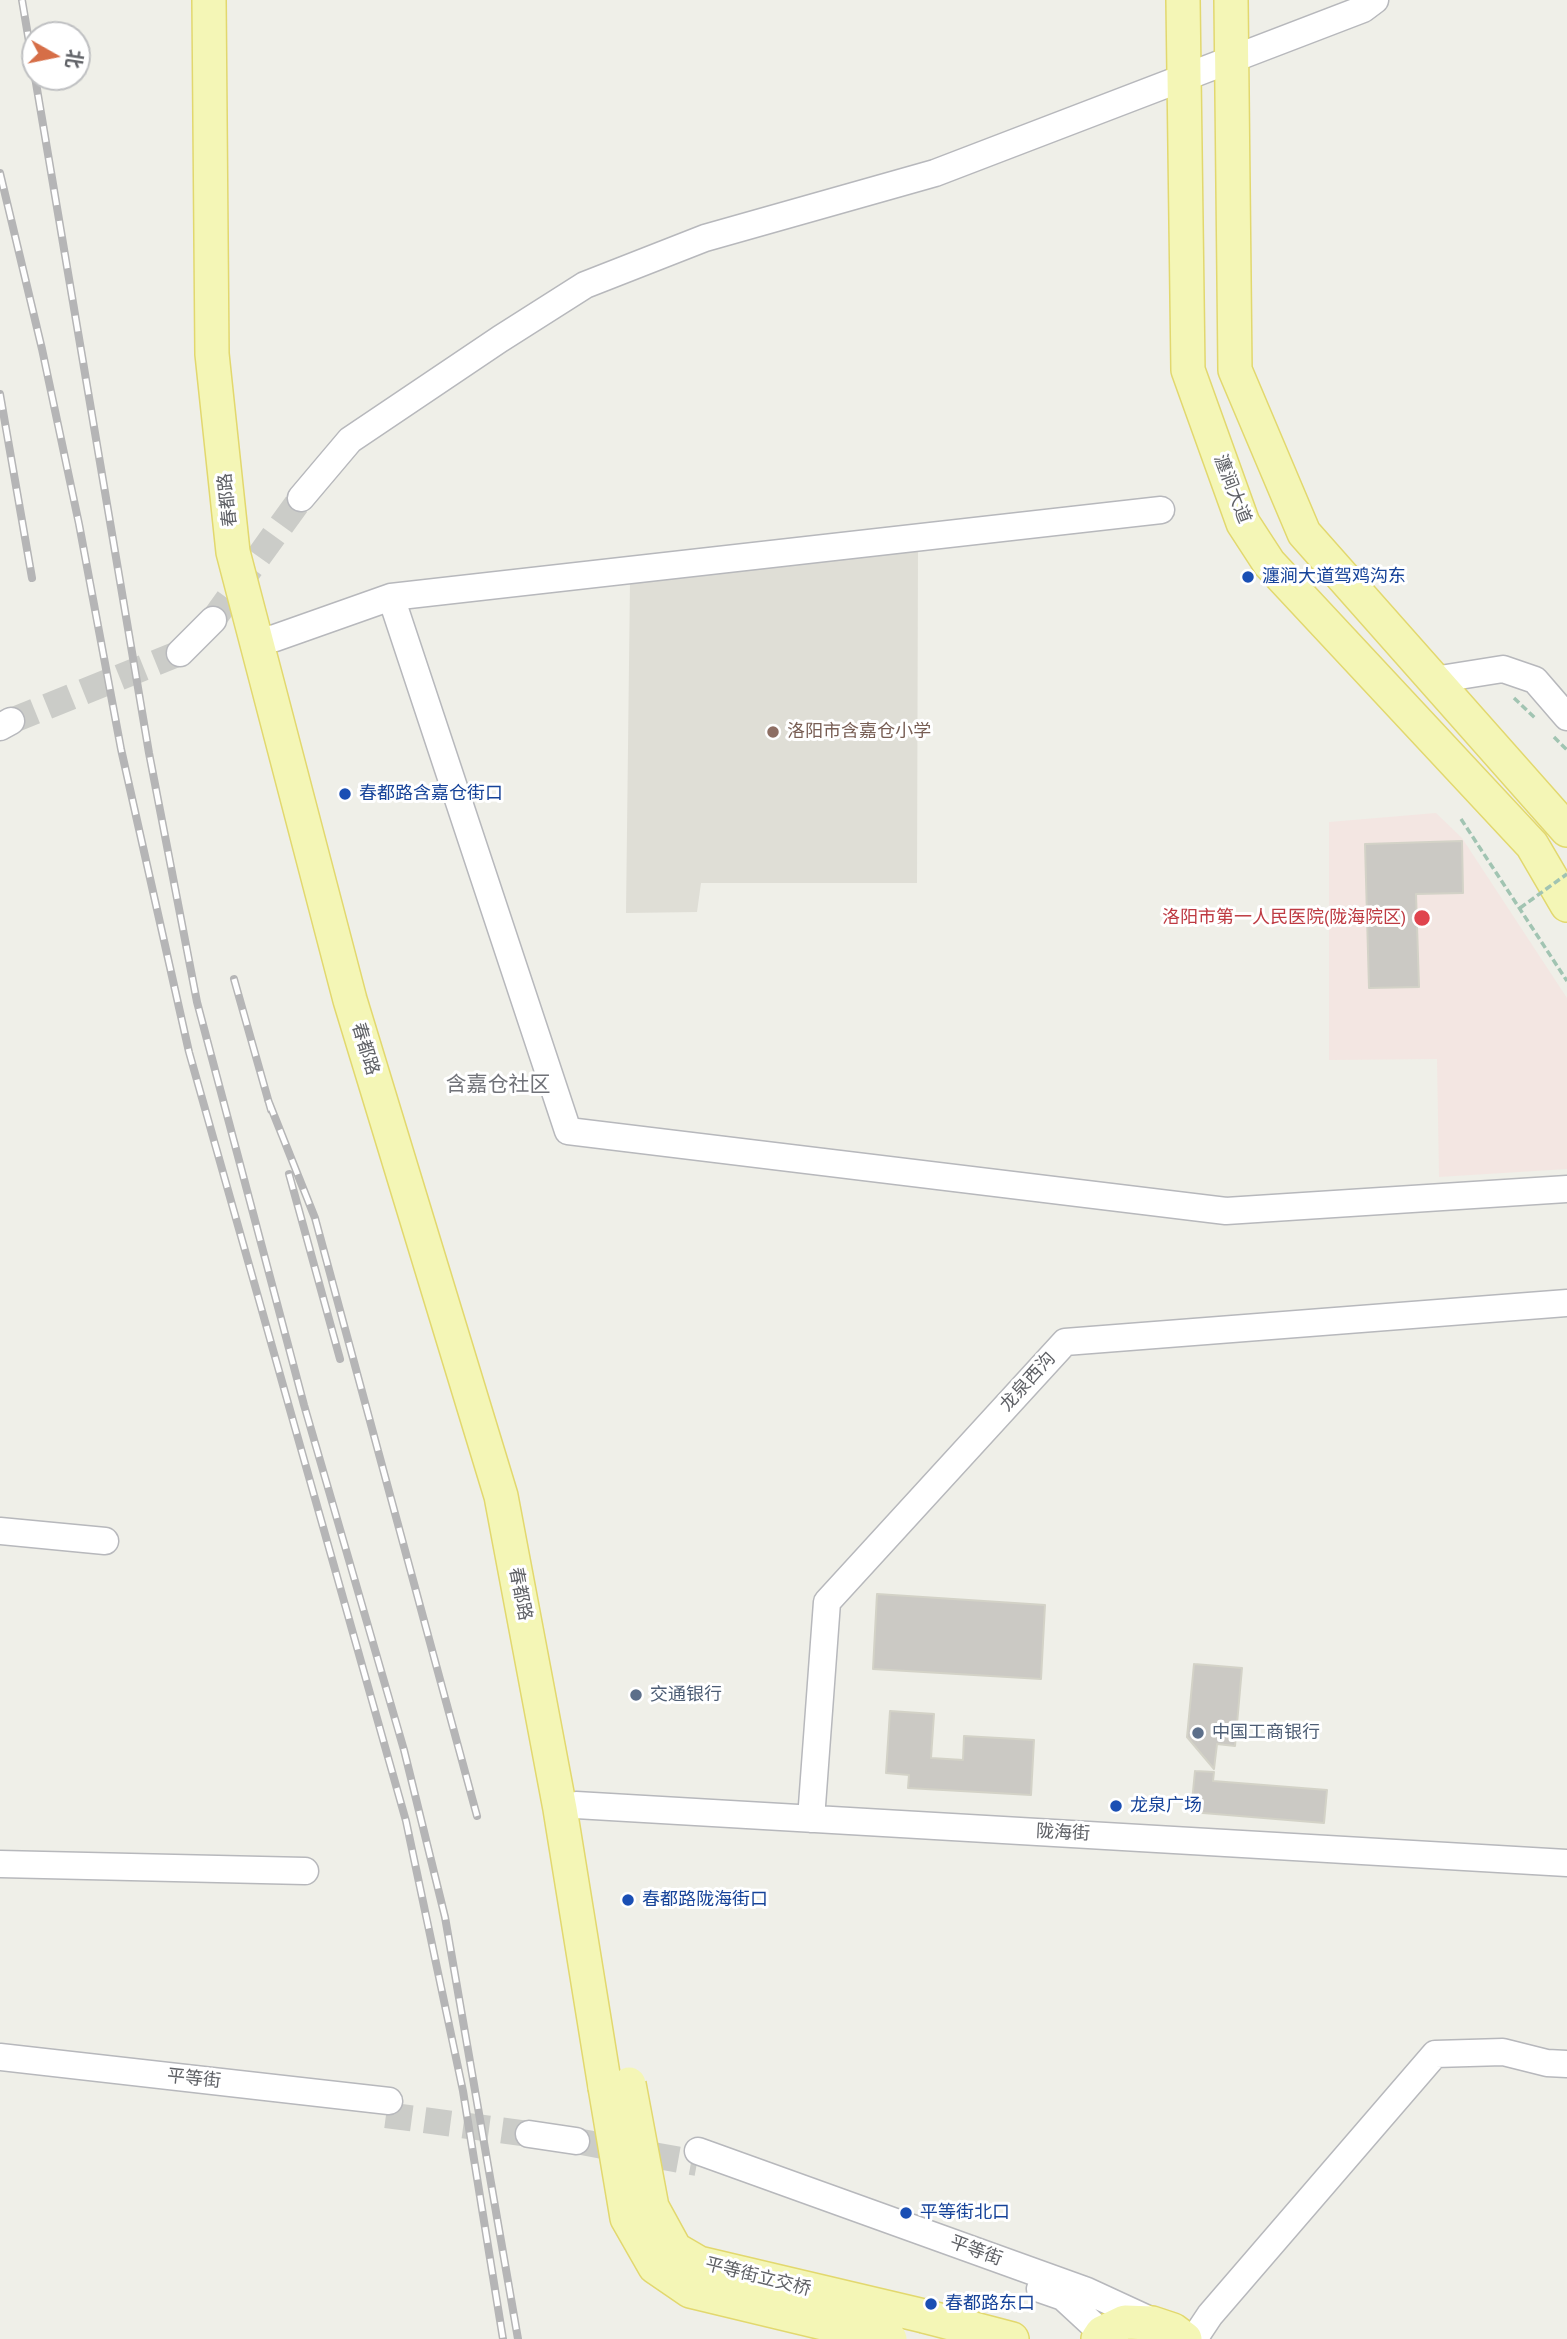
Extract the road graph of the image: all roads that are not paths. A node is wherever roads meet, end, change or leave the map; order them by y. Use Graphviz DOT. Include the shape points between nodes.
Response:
graph roads {
  1 [pos="208,0"];
  2 [pos="227,0"];
  3 [pos="1183,0"];
  4 [pos="1231,0"];
  5 [pos="1375,0"];
  6 [pos="1232,59"];
  7 [pos="1183,77"];
  8 [pos="301,498"];
  9 [pos="1161,510"];
  10 [pos="391,597"];
  11 [pos="213,620"];
  12 [pos="266,640"];
  13 [pos="180,653"];
  14 [pos="1434,680"];
  15 [pos="1567,717"];
  16 [pos="1567,830"];
  17 [pos="1567,905"];
  18 [pos="1567,1189"];
  19 [pos="1567,1303"];
  20 [pos="0,1531"];
  21 [pos="105,1541"];
  22 [pos="568,1807"];
  23 [pos="811,1819"];
  24 [pos="1567,1863"];
  25 [pos="0,1864"];
  26 [pos="304,1871"];
  27 [pos="0,2057"];
  28 [pos="1567,2064"];
  29 [pos="0,2075"];
  30 [pos="617,2086"];
  31 [pos="530,2128"];
  32 [pos="577,2135"];
  33 [pos="1100,2336"];
  34 [pos="1184,2336"];
  35 [pos="890,2339"];
  36 [pos="1012,2339"];
  1 -- 12 [label="main road, 春都路" via="212,354 233,552"];
  2 -- 12 [label="main road, 春都路" via="230,353 251,549"];
  3 -- 7 [label="main road, 瀍涧大道"];
  4 -- 6 [label="main road"];
  5 -- 6 [label="street" via="1363,9"];
  6 -- 7 [label="street"];
  6 -- 14 [label="main road" via="1236,370 1304,533"];
  7 -- 8 [label="street" via="935,173 705,238 585,285 350,440"];
  7 -- 17 [label="main road, 瀍涧大道" via="1188,370 1242,523 1269,563 1532,845"];
  9 -- 10 [label="street"];
  10 -- 12 [label="street"];
  10 -- 18 [label="street" via="568,1131 1226,1211"];
  11 -- 13 [label="street"];
  12 -- 22 [label="main road, 春都路" via="367,994 520,1492"];
  14 -- 15 [label="street" via="1503,669 1535,680"];
  14 -- 16 [label="main road"];
  19 -- 23 [label="street, 龙泉西沟" via="1065,1342 827,1602"];
  20 -- 21 [label="street"];
  22 -- 23 [label="street, 陇海街"];
  22 -- 30 [label="main road, 春都路" via="611,2001"];
  23 -- 24 [label="street, 陇海街"];
  25 -- 26 [label="street"];
  27 -- 29 [label="street, 平等街" via="388,2108"];
  28 -- 34 [label="street" via="1503,2052 1435,2054 1210,2315"];
  30 -- 35 [label="main road, 平等街立交桥, bridge" via="627,2218 655,2267 690,2291"];
  30 -- 36 [label="main road, 平等街立交桥, bridge" via="652,2207 676,2249 699,2263"];
  31 -- 32 [label="street"];
  33 -- 34 [label="main road" via="1125,2322 1152,2323"];
  33 -- 34 [label="street, 平等街" via="1063,2297 697,2157 1087,2291"];
}
